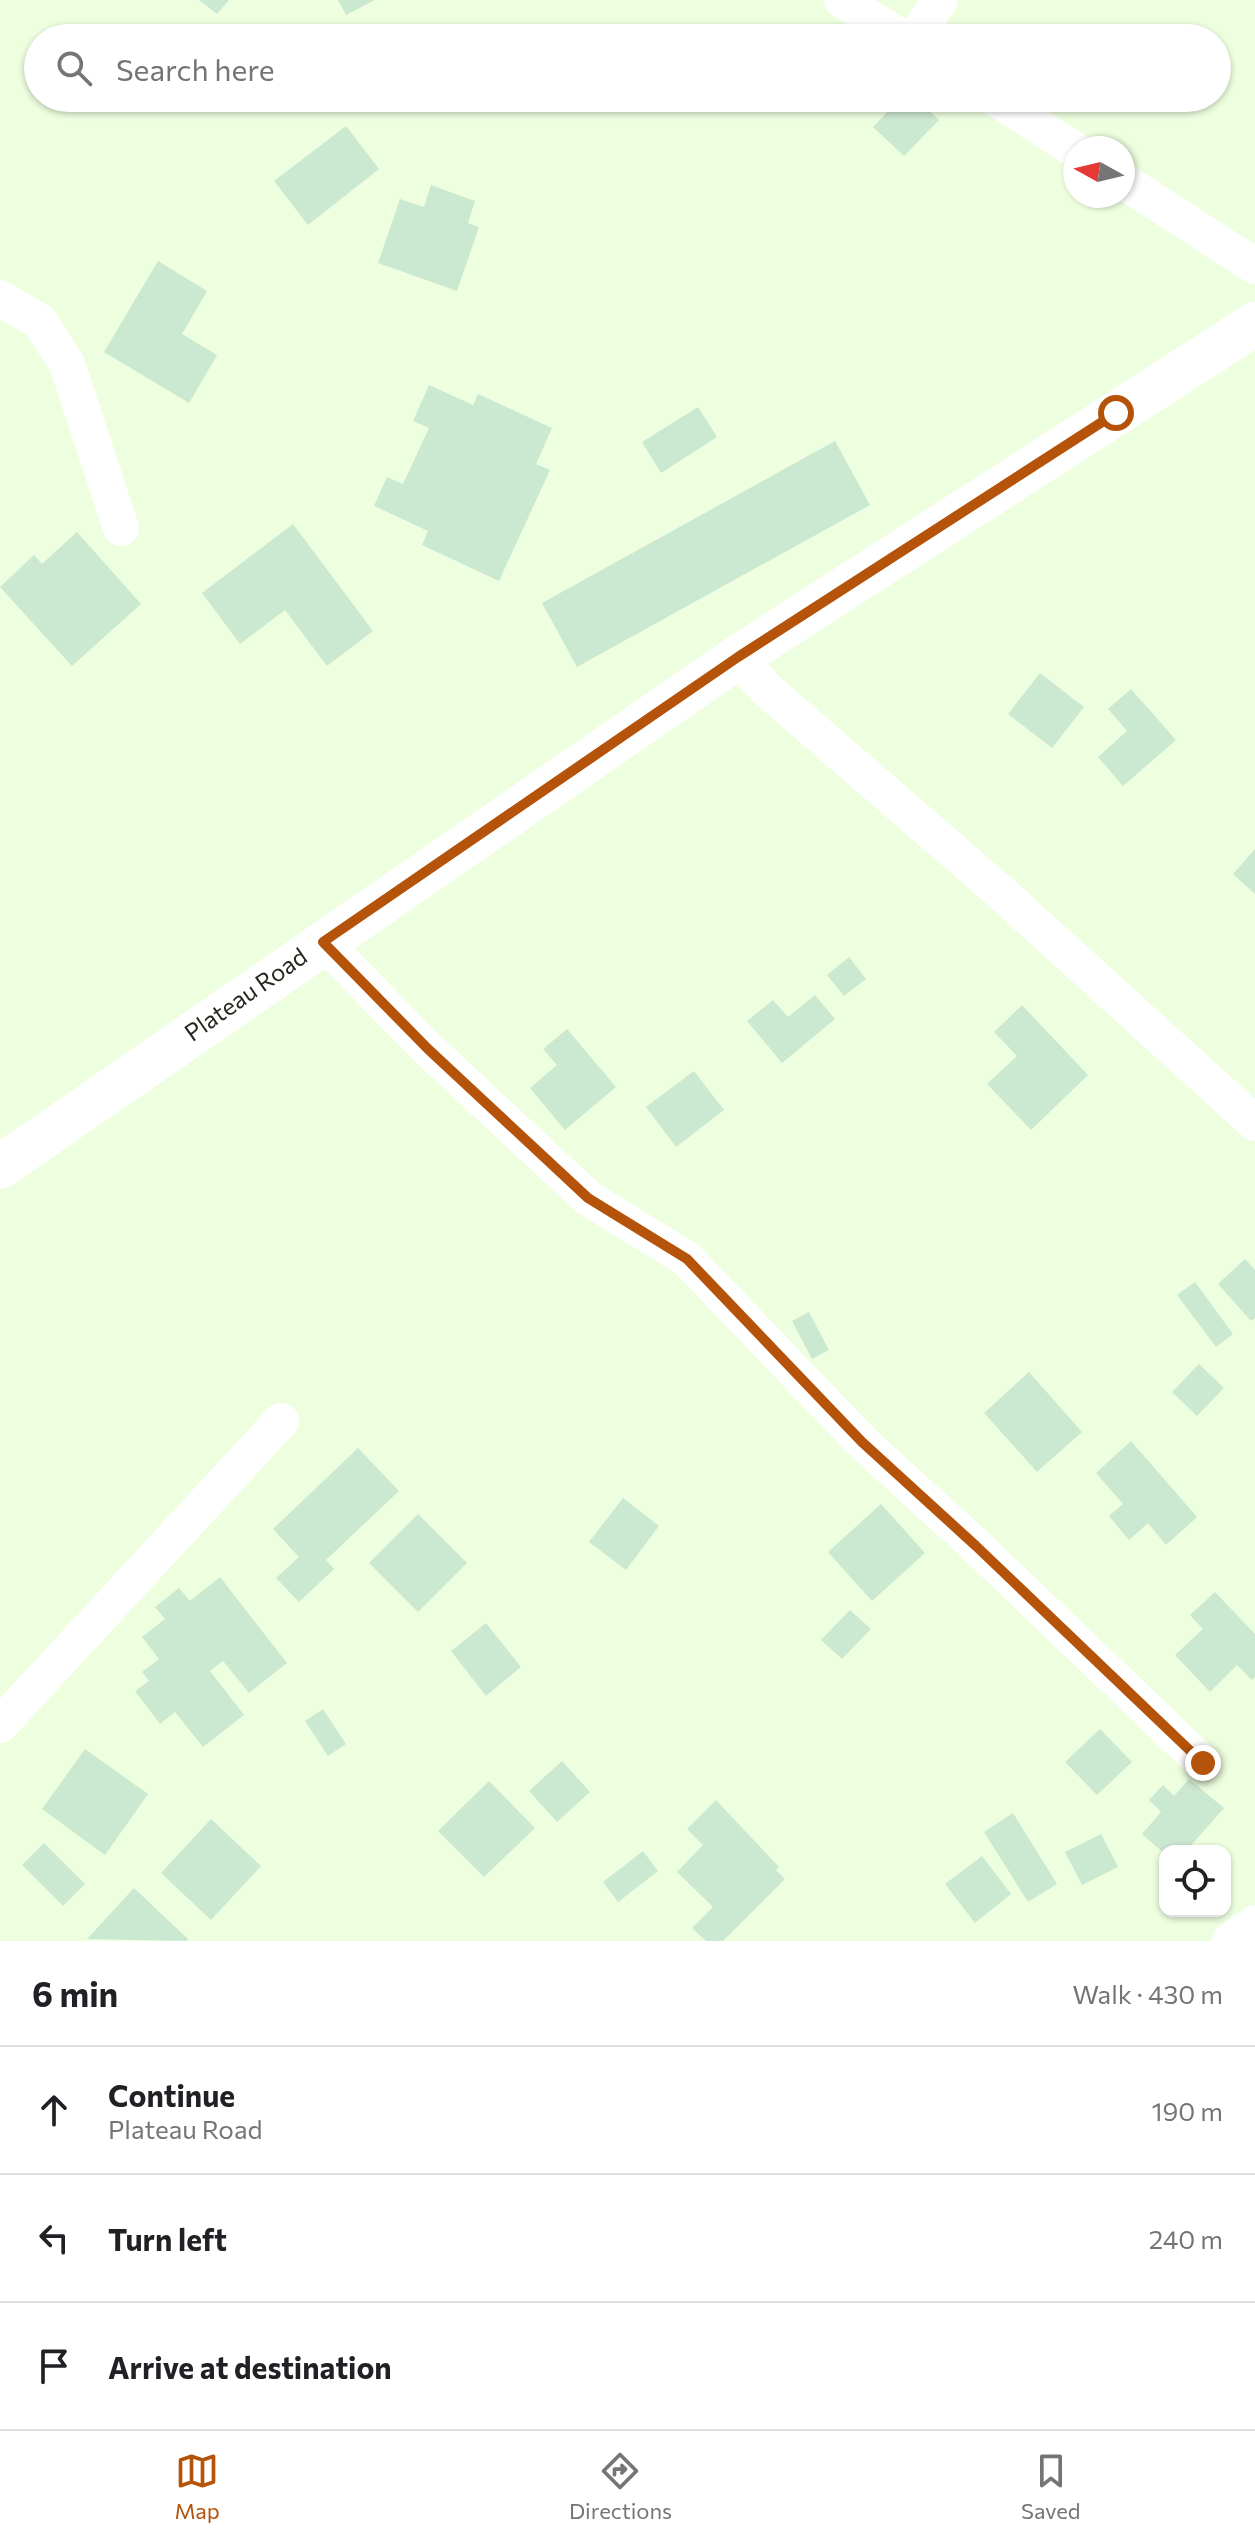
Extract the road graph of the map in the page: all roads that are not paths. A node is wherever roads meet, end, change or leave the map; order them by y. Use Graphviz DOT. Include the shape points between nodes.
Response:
graph roads {
  1 [pos="842,0"];
  2 [pos="940,0"];
  3 [pos="880,24"];
  4 [pos="924,24"];
  5 [pos="1017,112"];
  6 [pos="1063,142"];
  7 [pos="1135,189"];
  8 [pos="1255,266"];
  9 [pos="0,298"];
  10 [pos="1255,324"];
  11 [pos="121,528"];
  12 [pos="738,657"];
  13 [pos="323,942"];
  14 [pos="1255,1123"];
  15 [pos="0,1167"];
  16 [pos="281,1421"];
  17 [pos="0,1725"];
  18 [pos="1203,1763"];
  19 [pos="1255,1923"];
  20 [pos="1230,1941"];
  1 -- 3 [label="street"];
  2 -- 4 [label="street"];
  5 -- 6 [label="street"];
  7 -- 8 [label="street"];
  9 -- 11 [label="street" via="40,322 67,364"];
  10 -- 12 [label="street, Plateau Road"];
  12 -- 13 [label="street, Plateau Road"];
  12 -- 14 [label="street" via="765,688"];
  13 -- 15 [label="street, Plateau Road"];
  13 -- 18 [label="street" via="428,1049 588,1198 687,1259 862,1442"];
  16 -- 17 [label="street"];
  19 -- 20 [label="street"];
}
